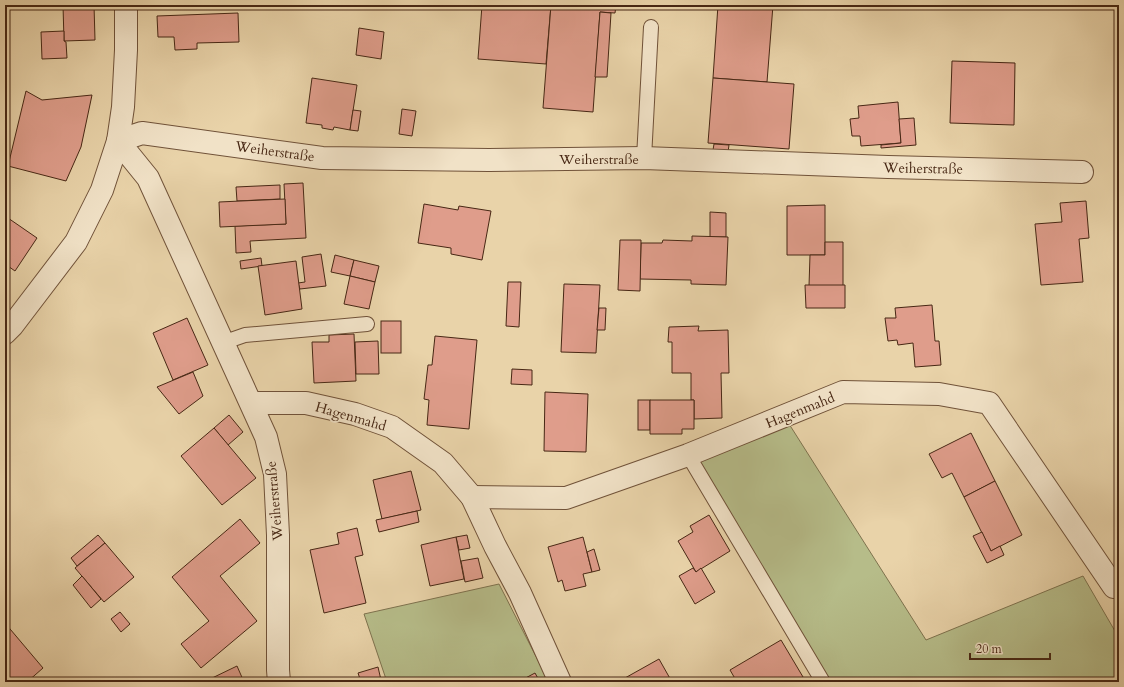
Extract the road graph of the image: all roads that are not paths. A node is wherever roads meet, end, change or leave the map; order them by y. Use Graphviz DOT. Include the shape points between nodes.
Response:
graph roads {
  1 [pos="126,5"];
  2 [pos="651,27"];
  3 [pos="118,141"];
  4 [pos="644,158"];
  5 [pos="1082,172"];
  6 [pos="367,324"];
  7 [pos="7,326"];
  8 [pos="222,343"];
  9 [pos="252,403"];
  10 [pos="688,455"];
  11 [pos="472,497"];
  12 [pos="1114,587"];
  13 [pos="279,682"];
  14 [pos="560,682"];
  15 [pos="822,682"];
  1 -- 3 [label="street" via="123,107"];
  2 -- 4 [label="lane"];
  3 -- 4 [label="street, Weiherstraße" via="142,133 322,158"];
  3 -- 7 [label="street" via="102,190 76,242"];
  3 -- 8 [label="street, Weiherstraße" via="148,178"];
  4 -- 5 [label="street, Weiherstraße"];
  6 -- 8 [label="lane" via="245,335"];
  8 -- 9 [label="street, Weiherstraße"];
  9 -- 11 [label="street, Hagenmahd" via="306,403 355,414 392,427 443,463"];
  9 -- 13 [label="street, Weiherstraße" via="266,436 275,474"];
  10 -- 11 [label="street, Hagenmahd" via="566,498"];
  10 -- 12 [label="street, Hagenmahd" via="843,392 939,394 990,403"];
  10 -- 15 [label="lane"];
  11 -- 14 [label="street, Hagenmahd" via="520,593"];
}
